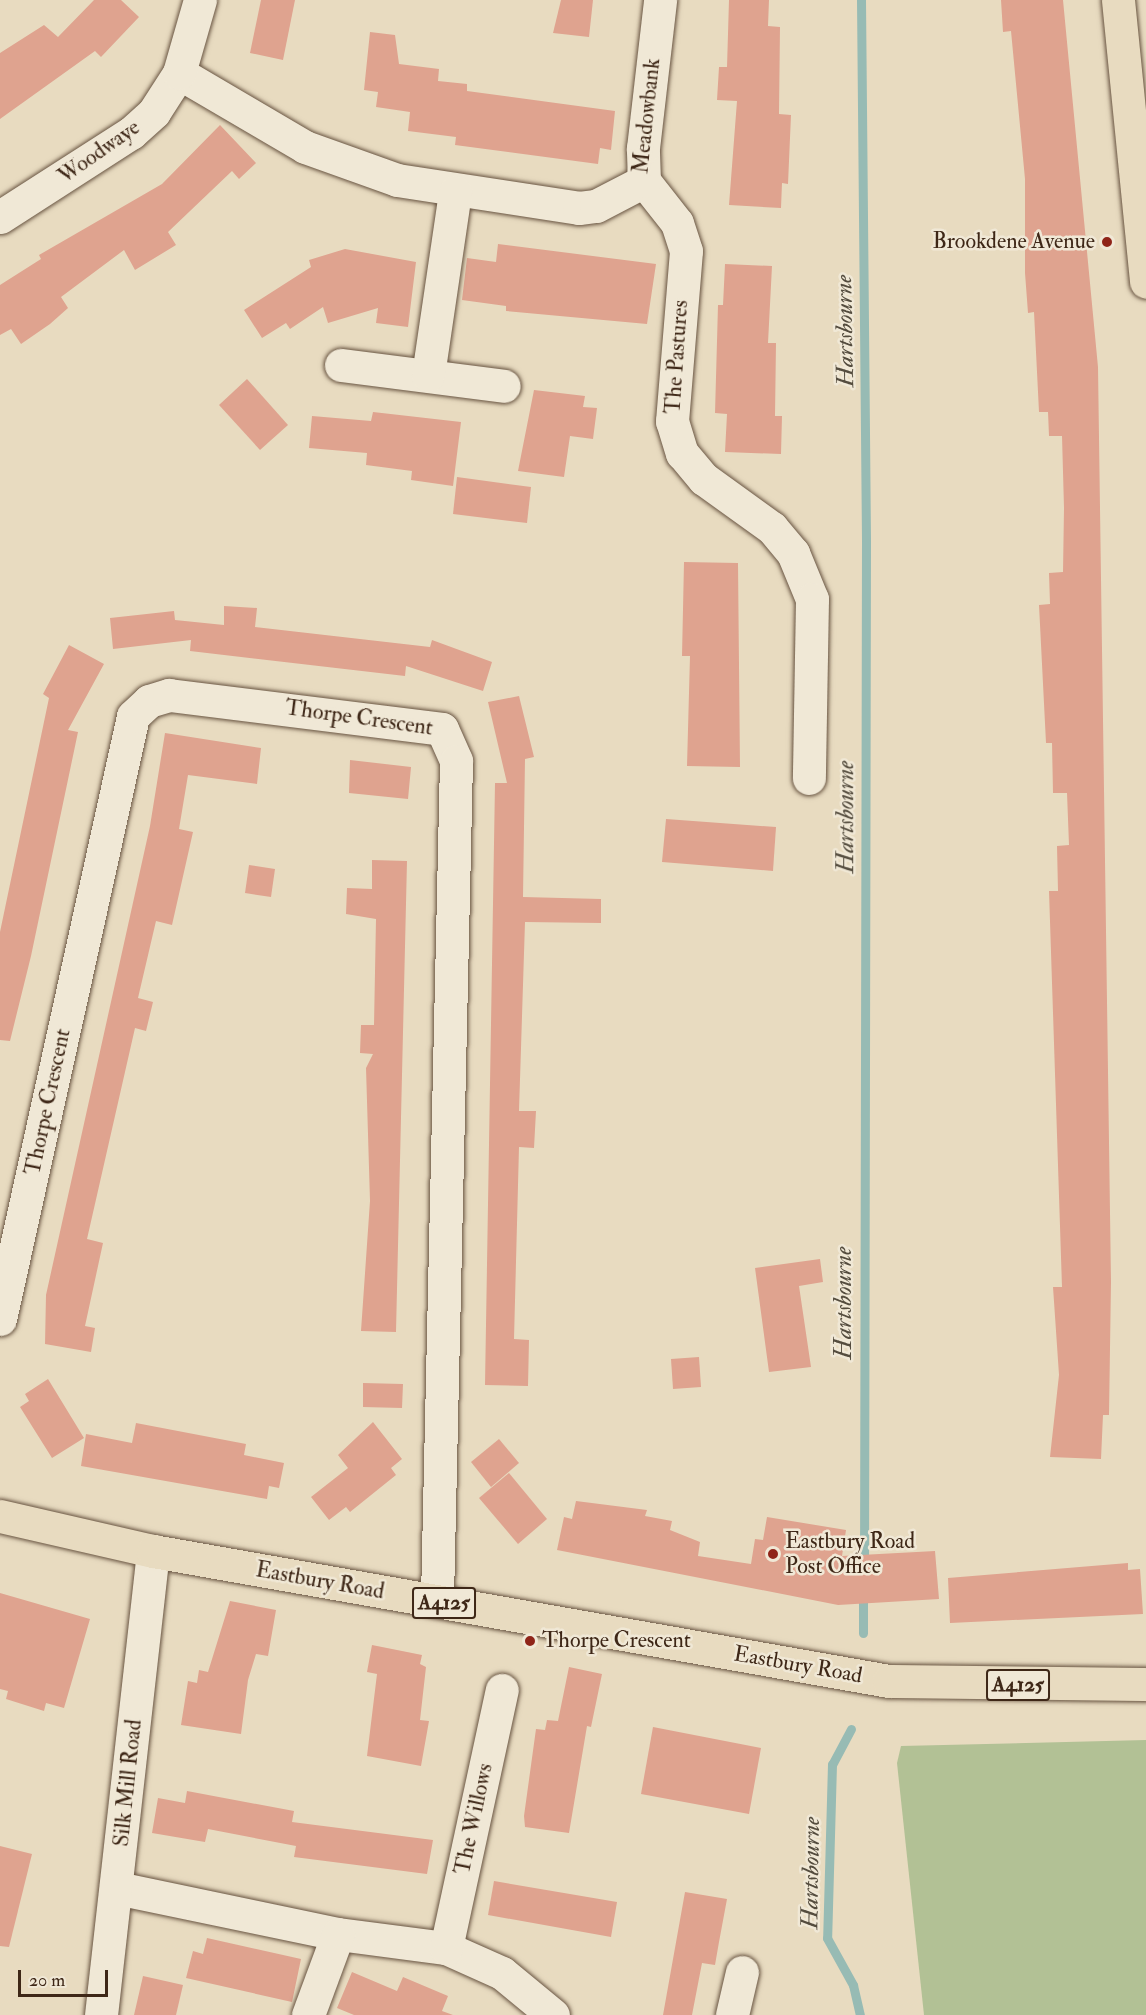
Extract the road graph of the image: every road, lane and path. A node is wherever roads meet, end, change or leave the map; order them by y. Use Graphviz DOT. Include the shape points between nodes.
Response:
graph roads {
  1 [pos="200,0"];
  2 [pos="660,0"];
  3 [pos="1118,0"];
  4 [pos="179,73"];
  5 [pos="644,181"];
  6 [pos="454,192"];
  7 [pos="0,217"];
  8 [pos="1146,282"];
  9 [pos="340,365"];
  10 [pos="428,375"];
  11 [pos="504,386"];
  12 [pos="809,778"];
  13 [pos="0,1319"];
  14 [pos="0,1516"];
  15 [pos="153,1551"];
  16 [pos="436,1601"];
  17 [pos="1146,1684"];
  18 [pos="502,1690"];
  19 [pos="117,1888"];
  20 [pos="338,1934"];
  21 [pos="446,1948"];
  22 [pos="742,1972"];
  23 [pos="101,2015"];
  24 [pos="308,2015"];
  25 [pos="553,2015"];
  26 [pos="732,2015"];
  1 -- 4 [label="street, Woodwaye"];
  2 -- 5 [label="street, Meadowbank" via="643,148"];
  3 -- 8 [label="main road"];
  4 -- 6 [label="street, Meadowbank" via="304,147 397,180"];
  4 -- 7 [label="street, Woodwaye" via="154,112 131,133"];
  5 -- 6 [label="street, Meadowbank" via="596,206 579,208"];
  5 -- 12 [label="street, The Pastures" via="676,223 686,251 672,421 682,453 704,479 772,528 793,553 812,599"];
  6 -- 10 [label="street"];
  9 -- 10 [label="street"];
  10 -- 11 [label="street"];
  13 -- 16 [label="street, Thorpe Crescent" via="133,716 149,701 169,695 442,729 456,761"];
  14 -- 15 [label="main road, Eastbury Road / A4125"];
  15 -- 16 [label="main road, Eastbury Road / A4125"];
  15 -- 19 [label="street, Silk Mill Road"];
  16 -- 17 [label="main road, Eastbury Road / A4125" via="890,1681"];
  18 -- 21 [label="street, The Willows"];
  19 -- 20 [label="street"];
  19 -- 23 [label="street, Silk Mill Road"];
  20 -- 21 [label="street"];
  20 -- 24 [label="street"];
  21 -- 25 [label="street" via="502,1973"];
  22 -- 26 [label="street"];
}
